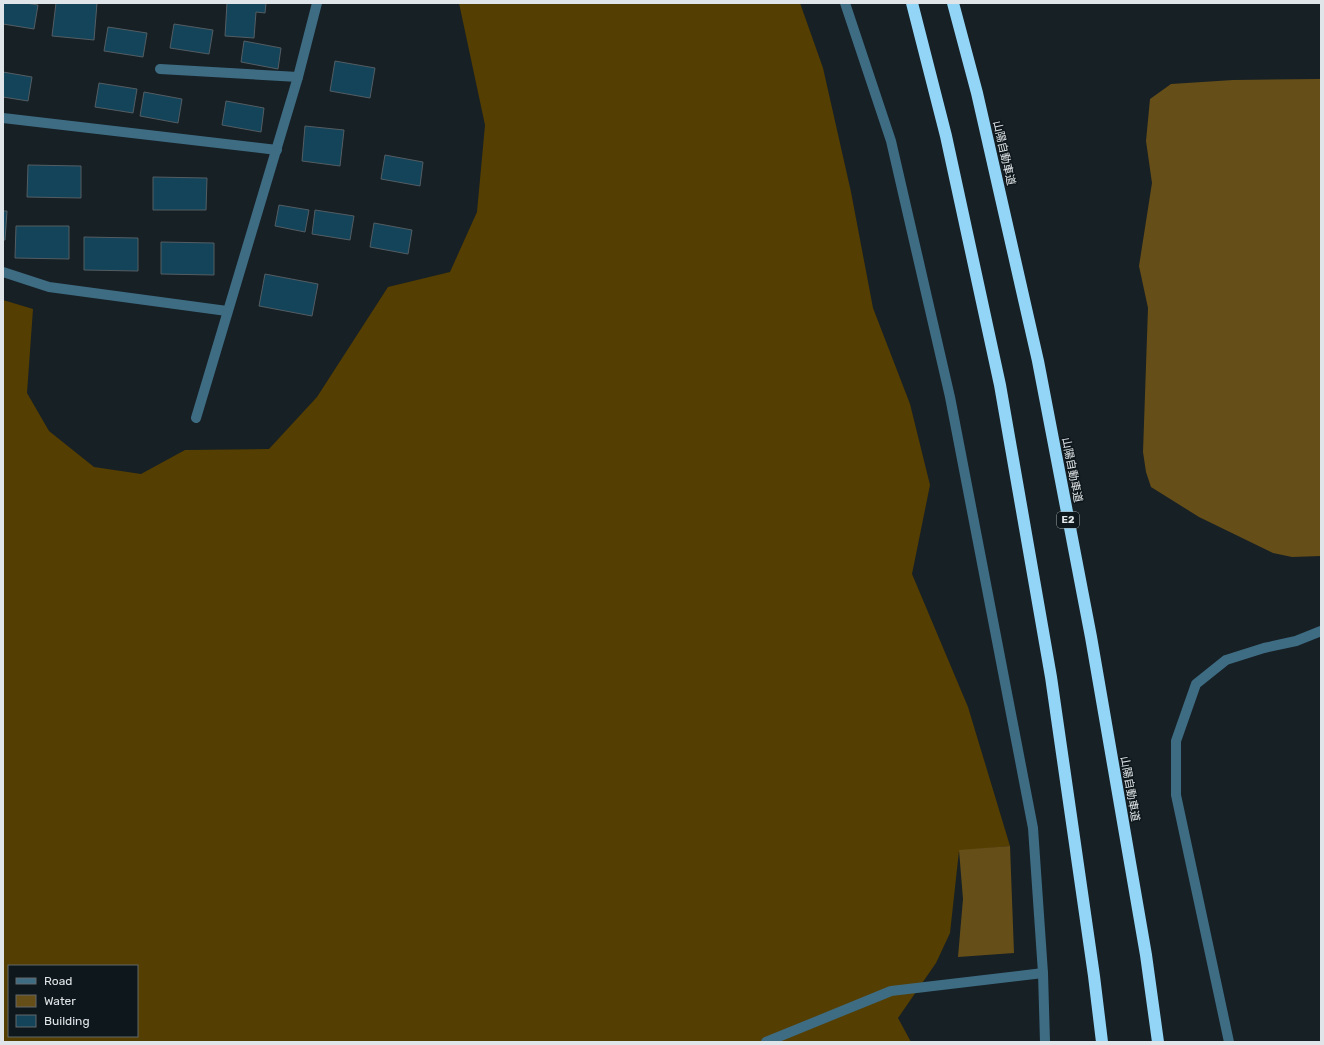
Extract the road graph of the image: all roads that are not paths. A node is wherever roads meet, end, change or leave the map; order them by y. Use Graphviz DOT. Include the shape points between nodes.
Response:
graph roads {
  1 [pos="317,3"];
  2 [pos="844,3"];
  3 [pos="912,3"];
  4 [pos="953,3"];
  5 [pos="160,69"];
  6 [pos="298,77"];
  7 [pos="3,118"];
  8 [pos="277,150"];
  9 [pos="3,272"];
  10 [pos="227,311"];
  11 [pos="196,418"];
  12 [pos="1321,631"];
  13 [pos="1043,973"];
  14 [pos="766,1042"];
  15 [pos="1045,1042"];
  16 [pos="1102,1042"];
  17 [pos="1158,1042"];
  18 [pos="1229,1042"];
  1 -- 6 [label="street"];
  2 -- 13 [label="street" via="891,141 950,397 1033,828"];
  3 -- 16 [label="highway" via="946,136 1001,393 1052,677"];
  4 -- 17 [label="highway, 山陽自動車道 / E2" via="977,93 1038,361 1091,637 1146,955"];
  5 -- 6 [label="street"];
  6 -- 8 [label="street"];
  7 -- 8 [label="street"];
  8 -- 10 [label="street"];
  9 -- 10 [label="street" via="49,287"];
  10 -- 11 [label="street"];
  12 -- 18 [label="street" via="1226,660 1196,684 1176,741 1176,794"];
  13 -- 14 [label="street" via="891,991"];
  13 -- 15 [label="street"];
}
